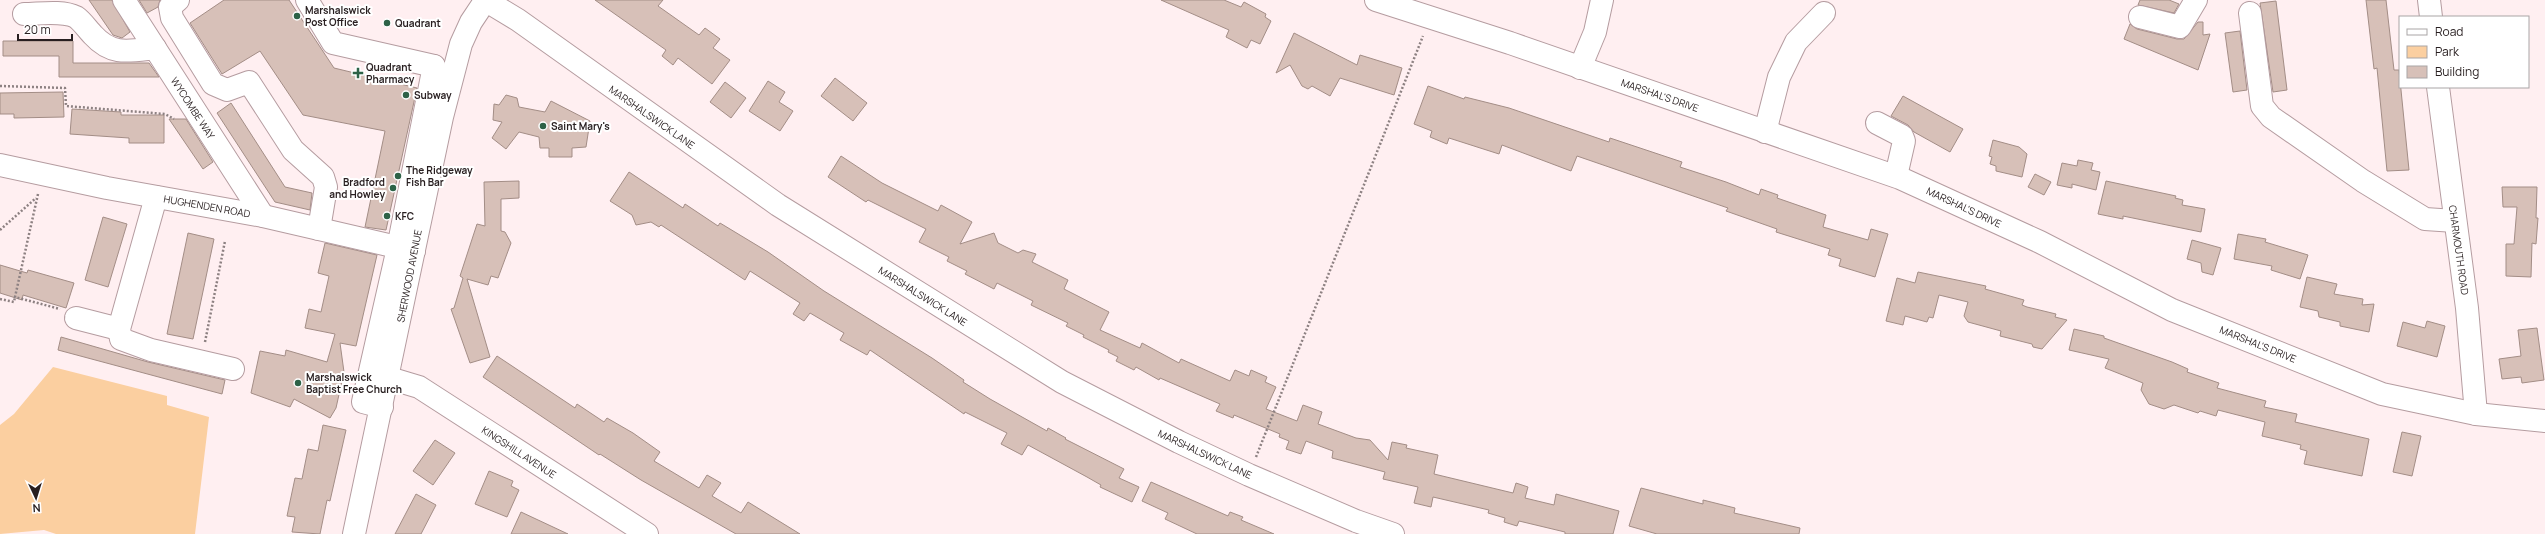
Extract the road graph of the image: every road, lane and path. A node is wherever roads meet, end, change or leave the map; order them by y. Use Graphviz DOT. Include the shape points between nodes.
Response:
graph roads {
  1 [pos="124,0"];
  2 [pos="178,0"];
  3 [pos="307,0"];
  4 [pos="485,0"];
  5 [pos="1376,0"];
  6 [pos="1602,0"];
  7 [pos="2196,0"];
  8 [pos="2430,0"];
  9 [pos="1824,13"];
  10 [pos="2250,13"];
  11 [pos="24,14"];
  12 [pos="2431,16"];
  13 [pos="1431,17"];
  14 [pos="2140,17"];
  15 [pos="155,48"];
  16 [pos="438,62"];
  17 [pos="1580,68"];
  18 [pos="0,86"];
  19 [pos="2438,88"];
  20 [pos="174,119"];
  21 [pos="1878,123"];
  22 [pos="1765,132"];
  23 [pos="0,164"];
  24 [pos="42,174"];
  25 [pos="1896,176"];
  26 [pos="156,197"];
  27 [pos="37,198"];
  28 [pos="263,216"];
  29 [pos="2455,221"];
  30 [pos="319,229"];
  31 [pos="0,230"];
  32 [pos="225,241"];
  33 [pos="406,250"];
  34 [pos="15,297"];
  35 [pos="0,299"];
  36 [pos="76,318"];
  37 [pos="119,329"];
  38 [pos="201,362"];
  39 [pos="233,370"];
  40 [pos="389,378"];
  41 [pos="382,407"];
  42 [pos="2476,414"];
  43 [pos="2545,421"];
  44 [pos="1249,475"];
  45 [pos="354,534"];
  46 [pos="647,534"];
  47 [pos="1393,534"];
  1 -- 15 [label="street, WYCOMBE WAY"];
  2 -- 30 [label="street" via="170,7 172,18 213,84 227,90 249,82 293,150 323,177 326,187"];
  3 -- 16 [label="street" via="333,43"];
  4 -- 16 [label="street, SHERWOOD AVENUE" via="471,22"];
  4 -- 44 [label="street, MARSHALSWICK LANE" via="518,20 778,205 1048,374"];
  5 -- 13 [label="street, MARSHAL'S DRIVE"];
  6 -- 17 [label="street" via="1595,32"];
  7 -- 14 [label="street" via="2180,28"];
  8 -- 12 [label="street"];
  9 -- 22 [label="street" via="1796,42 1779,77"];
  10 -- 29 [label="street" via="2262,106 2271,117 2363,181 2426,219"];
  11 -- 15 [label="street" via="70,15 77,18 102,45 114,50"];
  13 -- 17 [label="street, MARSHAL'S DRIVE"];
  13 -- 44 [label="path"];
  15 -- 28 [label="street, WYCOMBE WAY"];
  16 -- 33 [label="street, SHERWOOD AVENUE"];
  17 -- 22 [label="street, MARSHAL'S DRIVE"];
  18 -- 20 [label="path" via="65,88 66,106 165,114"];
  19 -- 29 [label="street, CHARMOUTH ROAD"];
  21 -- 25 [label="street" via="1902,136 1904,141"];
  22 -- 25 [label="street, MARSHAL'S DRIVE"];
  23 -- 24 [label="street, HUGHENDEN ROAD"];
  24 -- 26 [label="street, HUGHENDEN ROAD"];
  24 -- 27 [label="path"];
  25 -- 42 [label="street, MARSHAL'S DRIVE" via="2040,242 2172,310 2382,394"];
  26 -- 28 [label="street, HUGHENDEN ROAD"];
  26 -- 37 [label="street"];
  27 -- 31 [label="path"];
  27 -- 34 [label="path"];
  28 -- 30 [label="street, HUGHENDEN ROAD"];
  29 -- 42 [label="street, CHARMOUTH ROAD" via="2467,308"];
  30 -- 33 [label="street, HUGHENDEN ROAD"];
  32 -- 38 [label="path"];
  33 -- 40 [label="street, SHERWOOD AVENUE"];
  33 -- 41 [label="street" via="363,402"];
  34 -- 35 [label="path" via="14,302"];
  34 -- 36 [label="path" via="70,312"];
  36 -- 37 [label="street"];
  37 -- 38 [label="street" via="121,339 129,343"];
  38 -- 39 [label="street"];
  40 -- 41 [label="street, SHERWOOD AVENUE"];
  40 -- 46 [label="street, KINGSHILL AVENUE" via="420,387"];
  41 -- 45 [label="street, SHERWOOD AVENUE"];
  42 -- 43 [label="street, MARSHAL'S DRIVE"];
  44 -- 47 [label="street, MARSHALSWICK LANE"];
}
